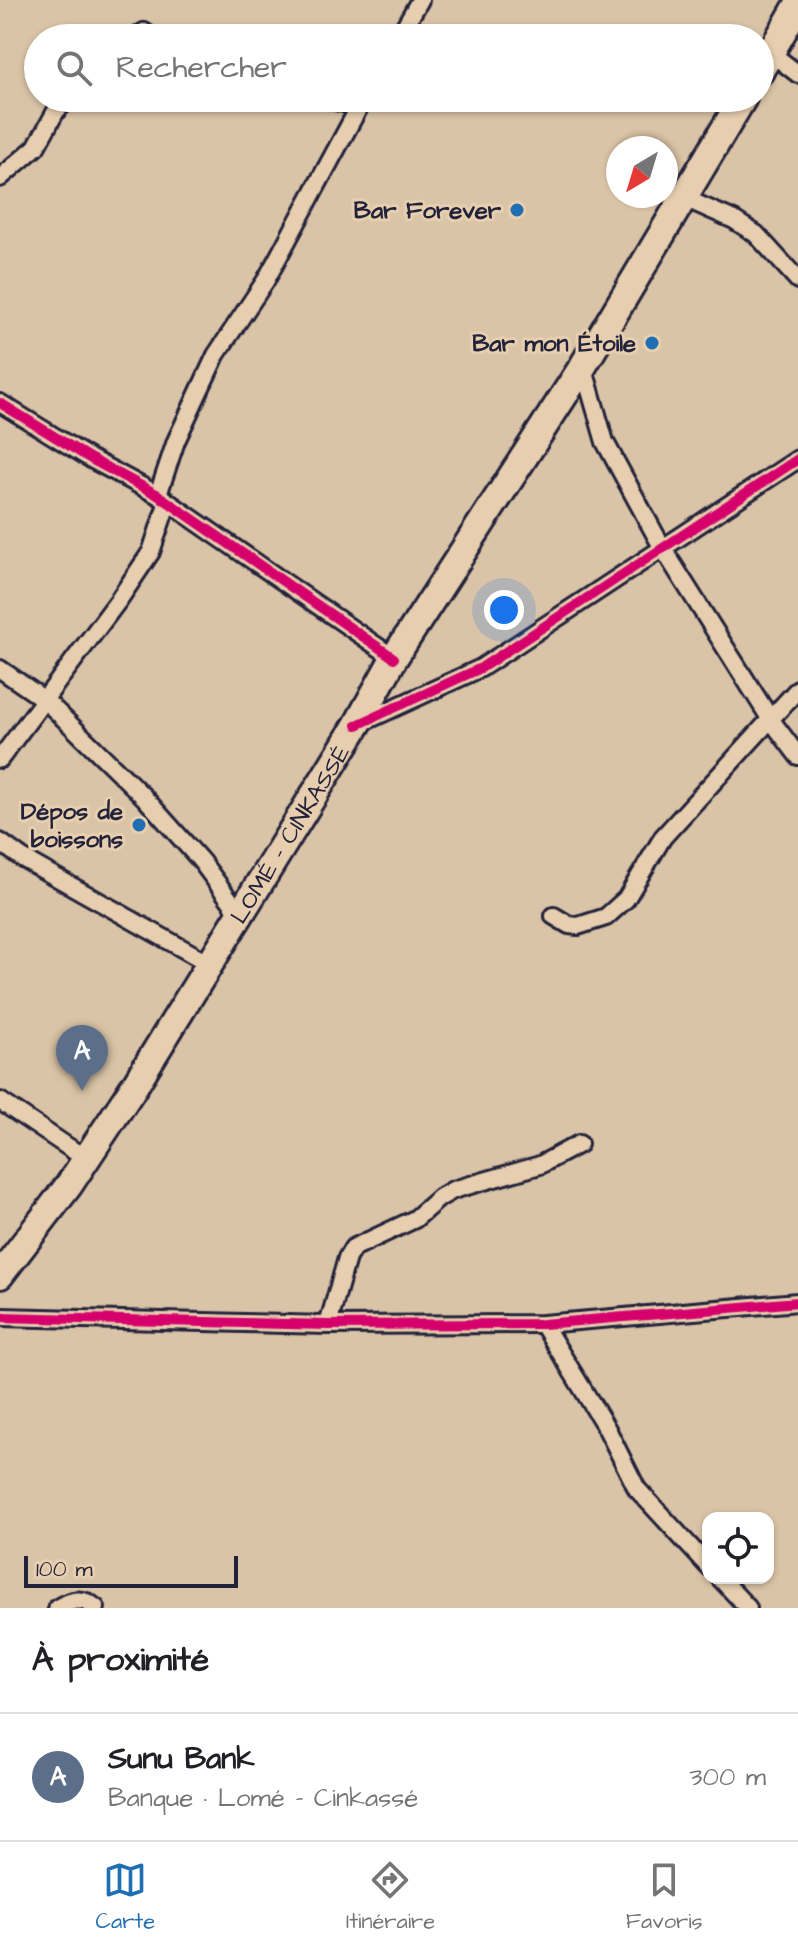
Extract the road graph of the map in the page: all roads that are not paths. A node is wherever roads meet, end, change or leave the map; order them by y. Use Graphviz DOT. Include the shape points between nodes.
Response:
graph roads {
  1 [pos="420,0"];
  2 [pos="798,5"];
  3 [pos="406,24"];
  4 [pos="774,48"];
  5 [pos="774,65"];
  6 [pos="798,74"];
  7 [pos="55,112"];
  8 [pos="357,112"];
  9 [pos="734,112"];
  10 [pos="0,178"];
  11 [pos="682,197"];
  12 [pos="798,280"];
  13 [pos="583,366"];
  14 [pos="0,403"];
  15 [pos="798,459"];
  16 [pos="162,499"];
  17 [pos="662,547"];
  18 [pos="394,658"];
  19 [pos="0,669"];
  20 [pos="798,689"];
  21 [pos="45,700"];
  22 [pos="771,720"];
  23 [pos="357,725"];
  24 [pos="798,756"];
  25 [pos="0,759"];
  26 [pos="0,842"];
  27 [pos="241,915"];
  28 [pos="554,916"];
  29 [pos="210,964"];
  30 [pos="0,1101"];
  31 [pos="579,1144"];
  32 [pos="86,1159"];
  33 [pos="0,1275"];
  34 [pos="798,1302"];
  35 [pos="0,1317"];
  36 [pos="543,1324"];
  37 [pos="328,1325"];
  38 [pos="702,1559"];
  39 [pos="726,1584"];
  40 [pos="57,1608"];
  41 [pos="96,1608"];
  42 [pos="748,1608"];
  1 -- 3 [label="street"];
  2 -- 4 [label="highway"];
  5 -- 6 [label="street"];
  7 -- 10 [label="street" via="36,147"];
  8 -- 16 [label="street" via="266,280 216,355 176,441"];
  9 -- 11 [label="highway, LOMÉ - CINKASSÉ"];
  11 -- 12 [label="street" via="756,234"];
  11 -- 13 [label="highway, LOMÉ - CINKASSÉ"];
  13 -- 17 [label="street" via="605,442"];
  13 -- 18 [label="highway, LOMÉ - CINKASSÉ"];
  14 -- 16 [label="street"];
  15 -- 17 [label="street"];
  16 -- 18 [label="street"];
  16 -- 21 [label="street" via="151,552"];
  17 -- 22 [label="street"];
  17 -- 23 [label="street" via="481,668"];
  18 -- 23 [label="highway, LOMÉ - CINKASSÉ"];
  19 -- 21 [label="street"];
  20 -- 22 [label="street"];
  21 -- 25 [label="street"];
  21 -- 27 [label="street" via="144,797"];
  22 -- 24 [label="street"];
  22 -- 28 [label="street" via="663,837 626,899 606,917 578,926"];
  23 -- 27 [label="highway, LOMÉ - CINKASSÉ"];
  26 -- 29 [label="street"];
  27 -- 29 [label="highway, LOMÉ - CINKASSÉ"];
  29 -- 32 [label="highway, LOMÉ - CINKASSÉ"];
  30 -- 32 [label="street"];
  31 -- 37 [label="street" via="540,1165 453,1190 415,1219 353,1248"];
  32 -- 33 [label="highway, LOMÉ - CINKASSÉ"];
  34 -- 36 [label="street"];
  35 -- 37 [label="street"];
  36 -- 37 [label="street"];
  36 -- 38 [label="street" via="637,1489"];
  39 -- 42 [label="street"];
  40 -- 41 [label="street" via="72,1600 88,1601"];
}
